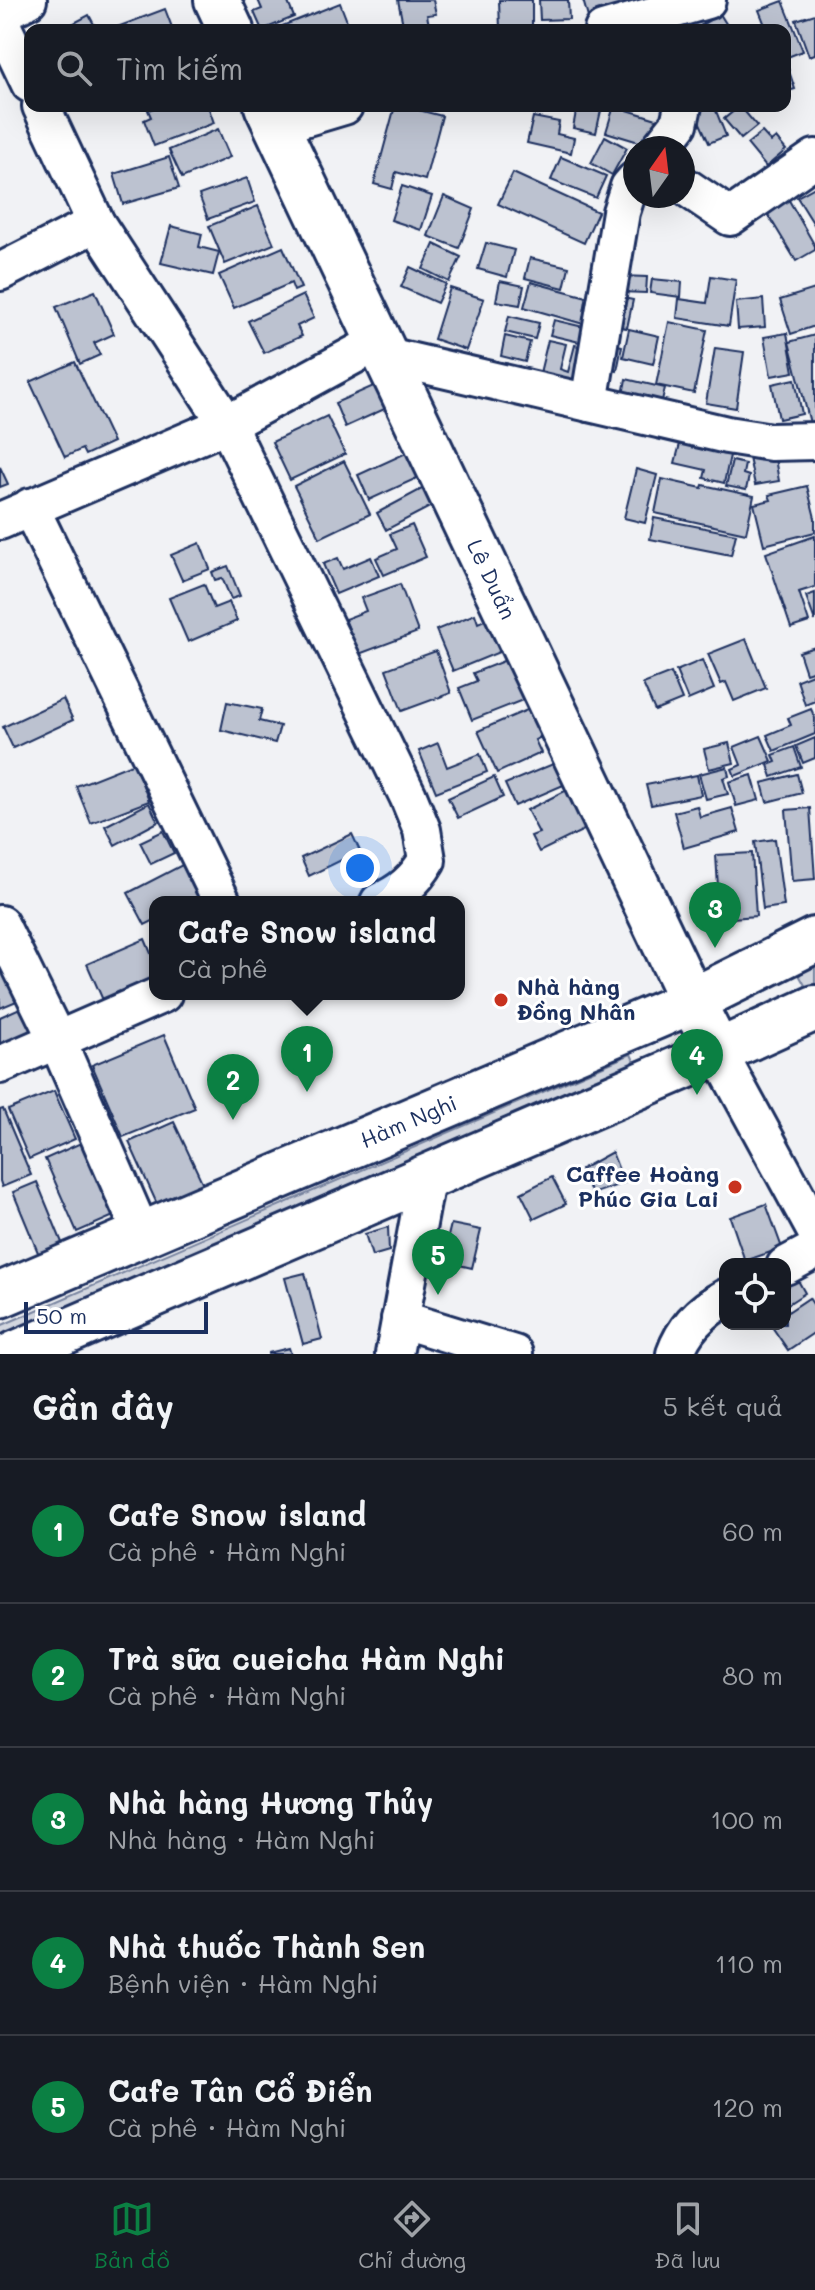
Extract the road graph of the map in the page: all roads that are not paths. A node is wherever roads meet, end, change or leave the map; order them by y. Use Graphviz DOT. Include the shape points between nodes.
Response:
graph roads {
  1 [pos="28,0"];
  2 [pos="217,0"];
  3 [pos="707,0"];
  4 [pos="0,14"];
  5 [pos="0,21"];
  6 [pos="228,24"];
  7 [pos="645,24"];
  8 [pos="24,71"];
  9 [pos="44,112"];
  10 [pos="301,112"];
  11 [pos="682,112"];
  12 [pos="272,116"];
  13 [pos="670,136"];
  14 [pos="815,158"];
  15 [pos="695,193"];
  16 [pos="623,206"];
  17 [pos="96,223"];
  18 [pos="0,272"];
  19 [pos="383,349"];
  20 [pos="589,403"];
  21 [pos="227,424"];
  22 [pos="815,441"];
  23 [pos="15,514"];
  24 [pos="219,896"];
  25 [pos="392,896"];
  26 [pos="0,924"];
  27 [pos="815,940"];
  28 [pos="149,1000"];
  29 [pos="692,1001"];
  30 [pos="815,1008"];
  31 [pos="57,1040"];
  32 [pos="718,1052"];
  33 [pos="0,1065"];
  34 [pos="427,1175"];
  35 [pos="815,1230"];
  36 [pos="142,1235"];
  37 [pos="815,1250"];
  38 [pos="791,1263"];
  39 [pos="0,1295"];
  40 [pos="719,1301"];
  41 [pos="400,1319"];
  42 [pos="15,1354"];
  43 [pos="394,1354"];
  44 [pos="514,1354"];
  45 [pos="675,1354"];
  1 -- 4 [label="street"];
  2 -- 6 [label="main road"];
  3 -- 7 [label="street"];
  5 -- 8 [label="street"];
  9 -- 17 [label="street"];
  10 -- 12 [label="street"];
  11 -- 13 [label="street"];
  12 -- 19 [label="main road, Lê Duẩn"];
  14 -- 15 [label="street" via="730,217"];
  16 -- 20 [label="street"];
  17 -- 18 [label="street"];
  17 -- 21 [label="street"];
  19 -- 20 [label="street"];
  19 -- 21 [label="street"];
  19 -- 29 [label="main road, Lê Duẩn"];
  20 -- 22 [label="street" via="727,435"];
  21 -- 23 [label="street"];
  21 -- 25 [label="street" via="422,830 427,860"];
  23 -- 24 [label="street"];
  26 -- 31 [label="street"];
  27 -- 29 [label="main road, Hàm Nghi"];
  28 -- 31 [label="street"];
  29 -- 32 [label="main road, Lê Duẩn"];
  29 -- 36 [label="main road, Hàm Nghi"];
  30 -- 32 [label="main road"];
  31 -- 33 [label="street"];
  31 -- 36 [label="street"];
  32 -- 34 [label="main road"];
  32 -- 35 [label="street"];
  34 -- 41 [label="street"];
  34 -- 42 [label="main road"];
  36 -- 39 [label="main road, Hàm Nghi"];
  37 -- 38 [label="street"];
  40 -- 45 [label="street" via="691,1322"];
  41 -- 43 [label="street"];
  41 -- 44 [label="street"];
}
